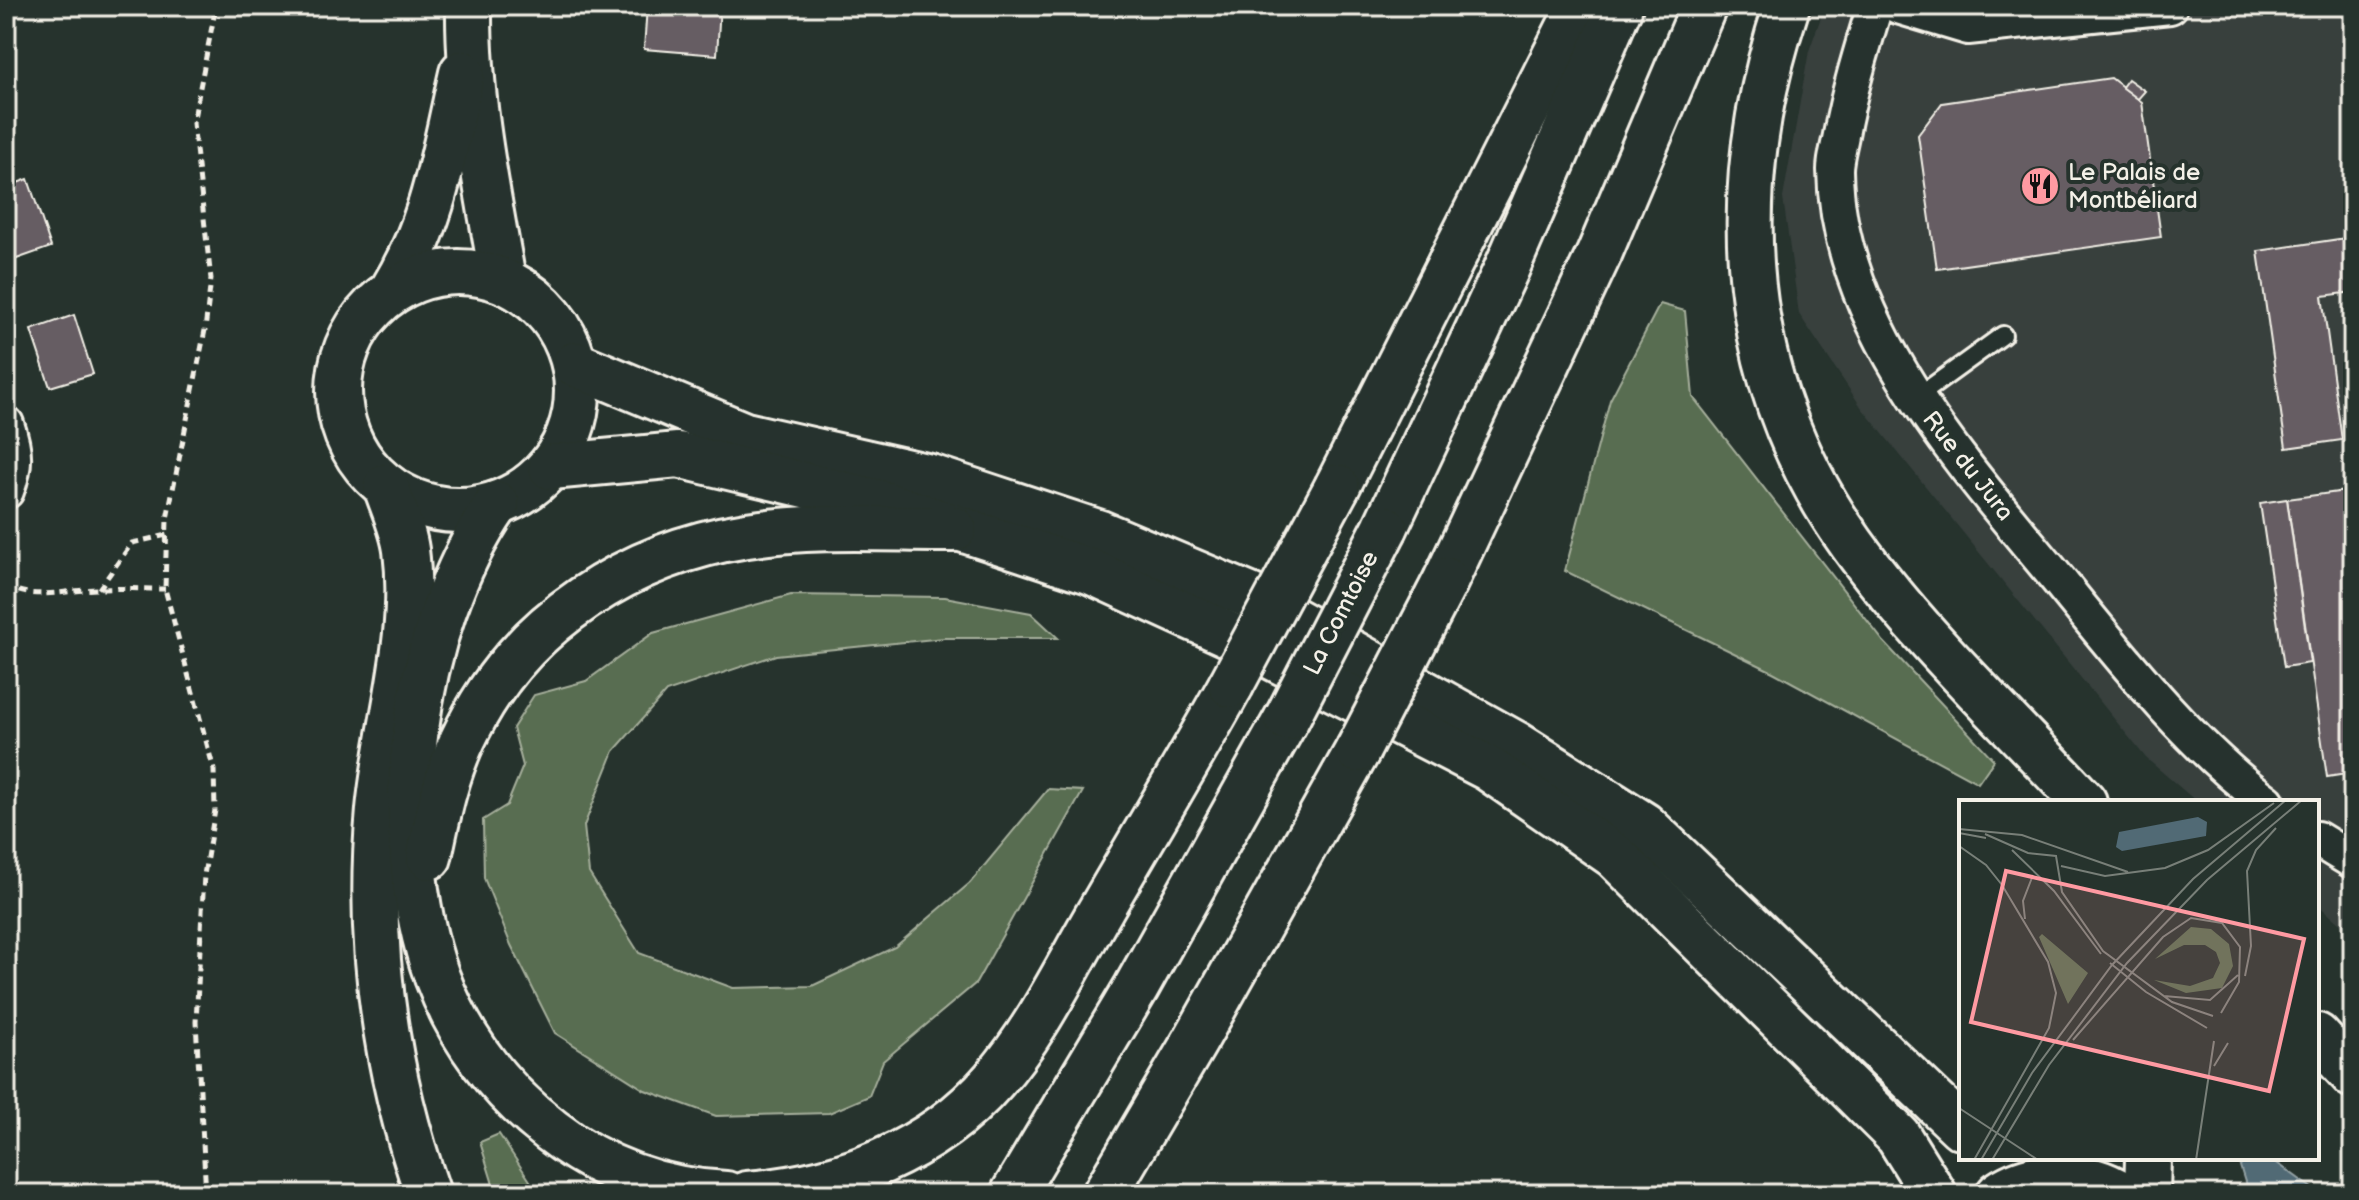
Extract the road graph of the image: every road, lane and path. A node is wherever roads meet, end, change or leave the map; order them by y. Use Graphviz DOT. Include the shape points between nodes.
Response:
graph roads {
  1 [pos="216,6"];
  2 [pos="1580,6"];
  3 [pos="1620,6"];
  4 [pos="1704,6"];
  5 [pos="1787,6"];
  6 [pos="1875,6"];
  7 [pos="1898,6"];
  8 [pos="2170,6"];
  9 [pos="469,24"];
  10 [pos="503,280"];
  11 [pos="392,291"];
  12 [pos="2003,335"];
  13 [pos="575,364"];
  14 [pos="1916,398"];
  15 [pos="6,424"];
  16 [pos="551,467"];
  17 [pos="386,486"];
  18 [pos="6,491"];
  19 [pos="497,504"];
  20 [pos="954,529"];
  21 [pos="167,535"];
  22 [pos="6,585"];
  23 [pos="99,589"];
  24 [pos="165,589"];
  25 [pos="2082,800"];
  26 [pos="2264,800"];
  27 [pos="2319,840"];
  28 [pos="2353,861"];
  29 [pos="422,914"];
  30 [pos="2319,1038"];
  31 [pos="2353,1075"];
  32 [pos="1959,1125"];
  33 [pos="2148,1160"];
  34 [pos="2030,1167"];
  35 [pos="206,1194"];
  36 [pos="428,1194"];
  37 [pos="726,1194"];
  38 [pos="747,1194"];
  39 [pos="1013,1194"];
  40 [pos="1105,1194"];
  41 [pos="1934,1194"];
  42 [pos="1999,1194"];
  43 [pos="2122,1194"];
  44 [pos="2147,1194"];
  1 -- 21 [label="path" via="193,123 211,279"];
  2 -- 38 [label="main road, bridge" via="1231,685 1008,1063 936,1132 883,1162 818,1184"];
  3 -- 39 [label="main road, La Comtoise, bridge" via="1506,270 1385,528 1287,718"];
  4 -- 40 [label="main road, bridge" via="1599,254 1446,580 1358,750"];
  5 -- 25 [label="main road" via="1754,135 1750,227 1755,319 1784,420 1800,458 1853,545 1940,648"];
  6 -- 14 [label="street, Rue du Jura" via="1850,87 1835,169 1848,259 1868,311"];
  7 -- 8 [label="street" via="1968,27"];
  9 -- 10 [label="main road"];
  9 -- 11 [label="main road" via="428,220 416,253"];
  10 -- 11 [label="main road" via="466,271 427,275"];
  10 -- 13 [label="main road" via="536,299 561,328"];
  11 -- 17 [label="main road" via="364,316 346,350 339,387 343,424 359,459"];
  12 -- 14 [label="lane"];
  13 -- 16 [label="main road" via="578,400 573,424"];
  13 -- 32 [label="main road" via="745,435 930,477 1100,533 1250,596 1516,744 1644,825"];
  14 -- 26 [label="street, Rue du Jura" via="2121,657 2237,780"];
  15 -- 18 [label="street" via="15,469"];
  16 -- 19 [label="main road"];
  16 -- 20 [label="main road" via="678,455 882,503"];
  17 -- 19 [label="main road" via="418,504 453,510"];
  17 -- 36 [label="main road" via="406,549 407,598 379,808 376,965 390,1059"];
  19 -- 29 [label="main road" via="456,576 426,678 411,802"];
  20 -- 29 [label="main road" via="783,531 719,540 657,558 579,601 513,662 468,728 444,790"];
  20 -- 41 [label="main road" via="1090,571 1230,635 1488,768 1615,856 1898,1136"];
  21 -- 23 [label="path" via="132,543"];
  21 -- 24 [label="path"];
  22 -- 23 [label="path" via="55,593"];
  23 -- 24 [label="path"];
  24 -- 35 [label="path" via="214,770 196,1022"];
  27 -- 28 [label="street"];
  29 -- 37 [label="main road" via="438,977 465,1035 485,1067 533,1116 605,1165 673,1188"];
  30 -- 31 [label="main road"];
  33 -- 44 [label="main road"];
  34 -- 42 [label="main road"];
  34 -- 43 [label="main road" via="2092,1180"];
}
